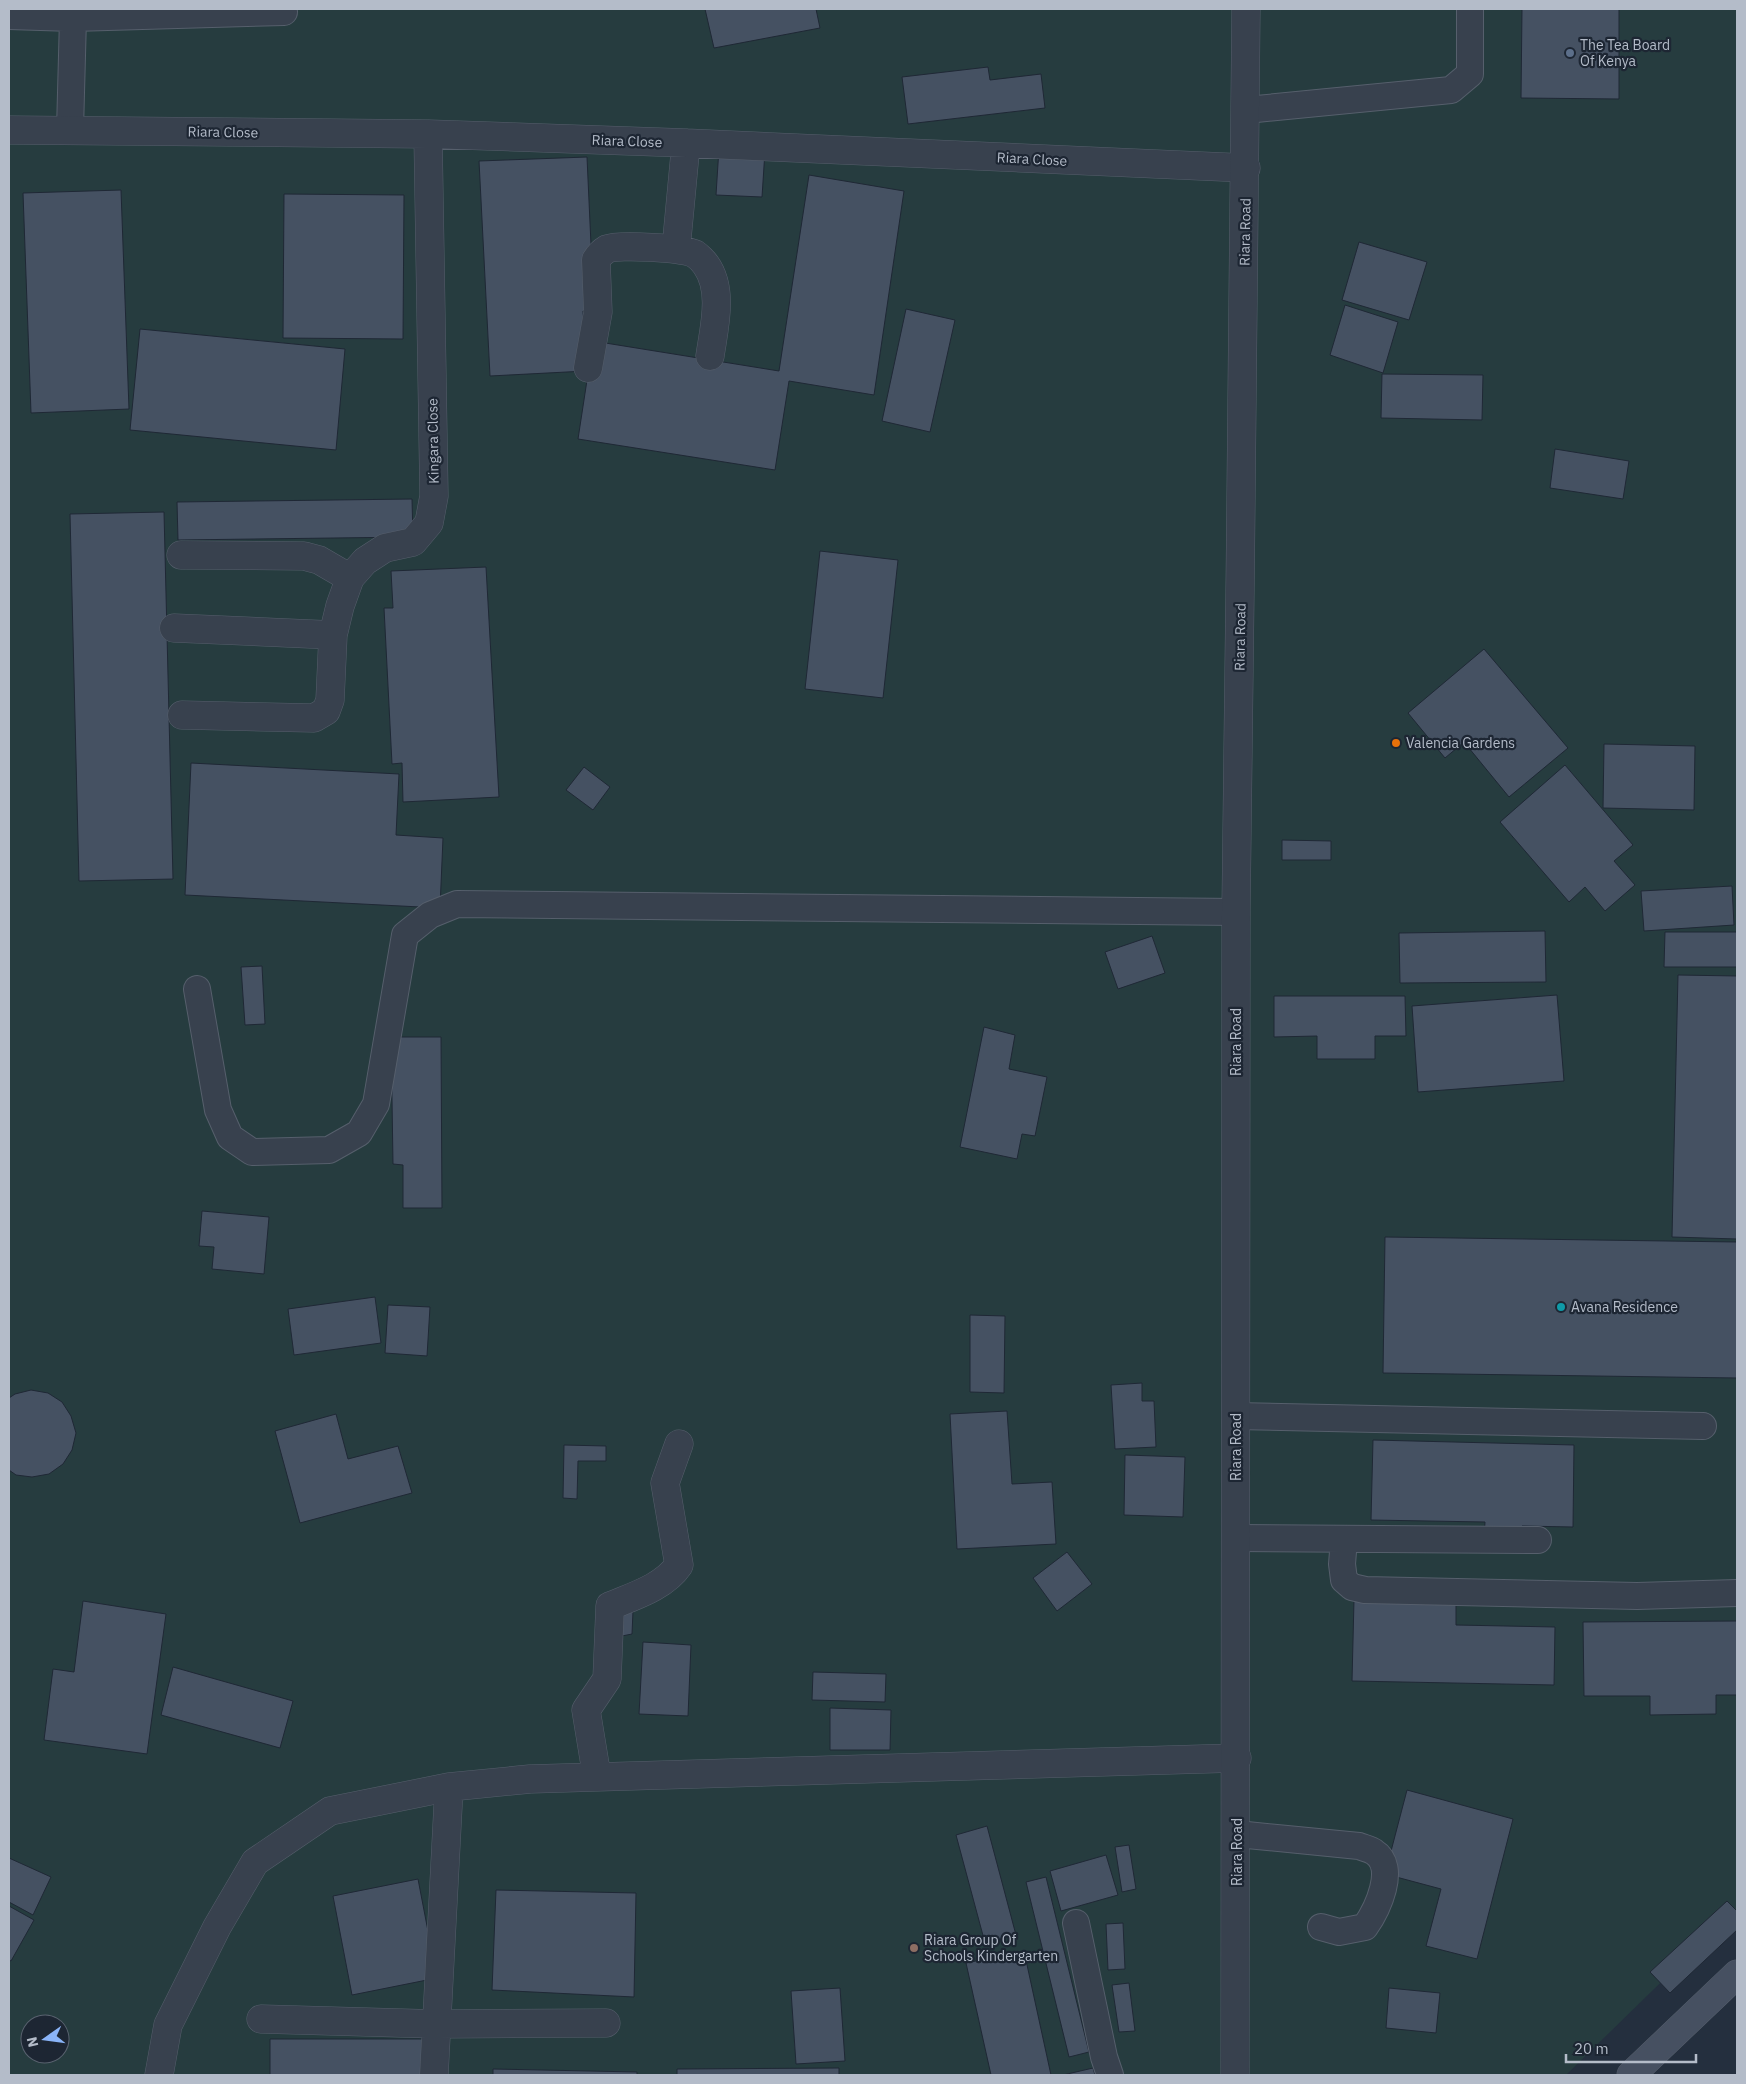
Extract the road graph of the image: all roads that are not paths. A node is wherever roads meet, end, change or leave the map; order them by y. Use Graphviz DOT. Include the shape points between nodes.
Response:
graph roads {
  1 [pos="1246,9"];
  2 [pos="1470,9"];
  3 [pos="284,12"];
  4 [pos="9,16"];
  5 [pos="73,18"];
  6 [pos="1246,110"];
  7 [pos="9,130"];
  8 [pos="70,130"];
  9 [pos="428,134"];
  10 [pos="686,143"];
  11 [pos="1246,168"];
  12 [pos="676,249"];
  13 [pos="710,356"];
  14 [pos="588,368"];
  15 [pos="181,555"];
  16 [pos="350,578"];
  17 [pos="174,628"];
  18 [pos="334,635"];
  19 [pos="182,715"];
  20 [pos="1236,912"];
  21 [pos="197,989"];
  22 [pos="1236,1416"];
  23 [pos="1703,1426"];
  24 [pos="679,1444"];
  25 [pos="1236,1538"];
  26 [pos="1344,1539"];
  27 [pos="1538,1540"];
  28 [pos="1737,1593"];
  29 [pos="1237,1758"];
  30 [pos="597,1777"];
  31 [pos="448,1786"];
  32 [pos="1237,1834"];
  33 [pos="1076,1924"];
  34 [pos="1321,1927"];
  35 [pos="1737,1974"];
  36 [pos="261,2019"];
  37 [pos="606,2023"];
  38 [pos="436,2024"];
  39 [pos="160,2075"];
  40 [pos="434,2075"];
  41 [pos="1110,2075"];
  42 [pos="1235,2075"];
  43 [pos="1632,2075"];
  1 -- 6 [label="street, Riara Road"];
  2 -- 6 [label="lane" via="1470,74 1451,90"];
  3 -- 5 [label="lane"];
  4 -- 5 [label="lane"];
  5 -- 8 [label="lane"];
  6 -- 11 [label="street, Riara Road"];
  7 -- 8 [label="street, Riara Close"];
  8 -- 9 [label="street, Riara Close"];
  9 -- 10 [label="street, Riara Close"];
  9 -- 16 [label="street, Kingara Close" via="434,496 429,523 413,542 384,548"];
  10 -- 11 [label="street, Riara Close"];
  10 -- 12 [label="street"];
  11 -- 20 [label="street, Riara Road"];
  12 -- 13 [label="street" via="696,254 712,278 716,309"];
  12 -- 14 [label="street" via="626,247 609,248 600,253 596,260 598,312"];
  15 -- 16 [label="street" via="304,556"];
  16 -- 18 [label="street, Kingara Close"];
  17 -- 18 [label="street"];
  18 -- 19 [label="street, Kingara Close" via="330,700 326,711 314,718"];
  20 -- 21 [label="lane" via="457,904 430,915 405,935 376,1104 359,1133 329,1150 252,1152 230,1137 218,1110"];
  20 -- 22 [label="street, Riara Road"];
  22 -- 23 [label="lane"];
  22 -- 25 [label="street, Riara Road"];
  24 -- 30 [label="street" via="665,1483 679,1565 672,1576 610,1606 607,1679 586,1710"];
  25 -- 26 [label="lane"];
  25 -- 29 [label="street, Riara Road"];
  26 -- 27 [label="lane"];
  26 -- 28 [label="lane" via="1344,1580 1352,1587 1364,1590 1637,1596"];
  29 -- 30 [label="street"];
  29 -- 32 [label="street, Riara Road"];
  30 -- 31 [label="street"];
  31 -- 38 [label="street"];
  31 -- 39 [label="street" via="330,1811 255,1862 217,1927 168,2025"];
  32 -- 34 [label="lane" via="1359,1846 1375,1853 1382,1861 1385,1876 1381,1897 1365,1927 1339,1932"];
  32 -- 42 [label="street, Riara Road"];
  33 -- 41 [label="lane"];
  35 -- 43 [label="main road"];
  36 -- 38 [label="street"];
  37 -- 38 [label="street"];
  38 -- 40 [label="street"];
}
